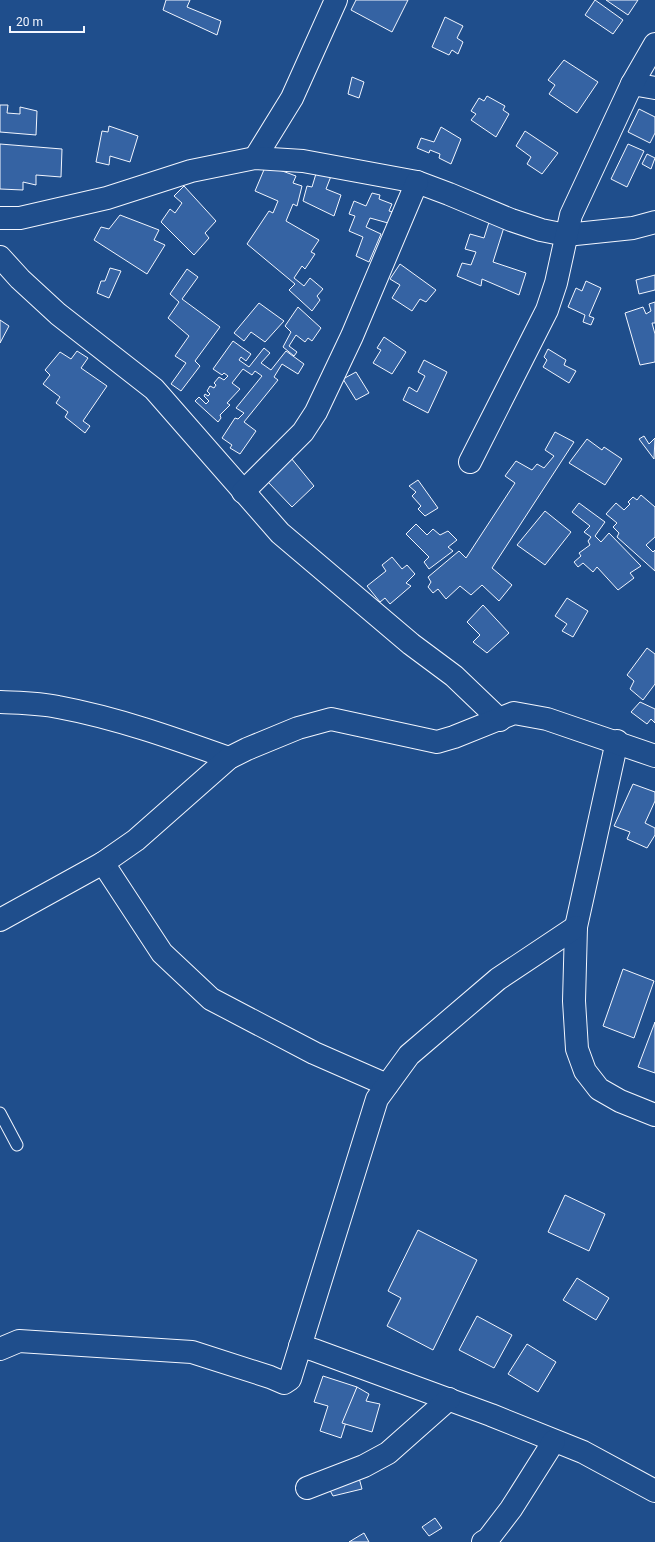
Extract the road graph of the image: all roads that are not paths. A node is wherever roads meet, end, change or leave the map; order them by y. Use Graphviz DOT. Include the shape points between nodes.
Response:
graph roads {
  1 [pos="336,0"];
  2 [pos="655,44"];
  3 [pos="632,84"];
  4 [pos="655,88"];
  5 [pos="255,158"];
  6 [pos="417,182"];
  7 [pos="0,218"];
  8 [pos="655,222"];
  9 [pos="566,234"];
  10 [pos="0,257"];
  11 [pos="470,462"];
  12 [pos="243,492"];
  13 [pos="0,702"];
  14 [pos="500,720"];
  15 [pos="617,741"];
  16 [pos="655,756"];
  17 [pos="229,758"];
  18 [pos="103,863"];
  19 [pos="0,920"];
  20 [pos="576,927"];
  21 [pos="387,1085"];
  22 [pos="0,1112"];
  23 [pos="655,1115"];
  24 [pos="16,1145"];
  25 [pos="300,1346"];
  26 [pos="0,1349"];
  27 [pos="449,1399"];
  28 [pos="554,1441"];
  29 [pos="307,1488"];
  30 [pos="655,1491"];
  31 [pos="483,1542"];
  1 -- 5 [label="street" via="292,98"];
  2 -- 3 [label="street"];
  3 -- 4 [label="street"];
  3 -- 9 [label="street" via="571,215"];
  5 -- 6 [label="street" via="303,161"];
  5 -- 7 [label="street" via="191,171 92,201 20,218"];
  6 -- 9 [label="street" via="518,222 541,230"];
  6 -- 12 [label="street" via="352,336 316,412 303,432"];
  8 -- 9 [label="street" via="633,228"];
  9 -- 11 [label="street" via="556,283 547,310"];
  10 -- 12 [label="street" via="58,314 154,389"];
  12 -- 14 [label="street" via="280,533 411,644 454,676"];
  13 -- 17 [label="street" via="57,706 105,717"];
  14 -- 15 [label="street" via="514,713 547,719"];
  14 -- 17 [label="street" via="437,742 331,719 298,728"];
  15 -- 16 [label="street"];
  15 -- 20 [label="street"];
  17 -- 18 [label="street" via="136,840"];
  18 -- 19 [label="street"];
  18 -- 21 [label="street" via="162,953 211,999 314,1053"];
  20 -- 21 [label="street" via="498,979 409,1055"];
  20 -- 23 [label="street" via="574,1001 577,1049 585,1071 599,1089 620,1101"];
  21 -- 25 [label="street" via="377,1099 369,1123"];
  22 -- 24 [label="lane"];
  25 -- 26 [label="street" via="290,1379 284,1383 192,1352 19,1340"];
  25 -- 27 [label="street"];
  27 -- 28 [label="street"];
  27 -- 29 [label="street" via="388,1453 364,1466"];
  28 -- 30 [label="street" via="583,1452"];
  28 -- 31 [label="street" via="511,1509"];
}
